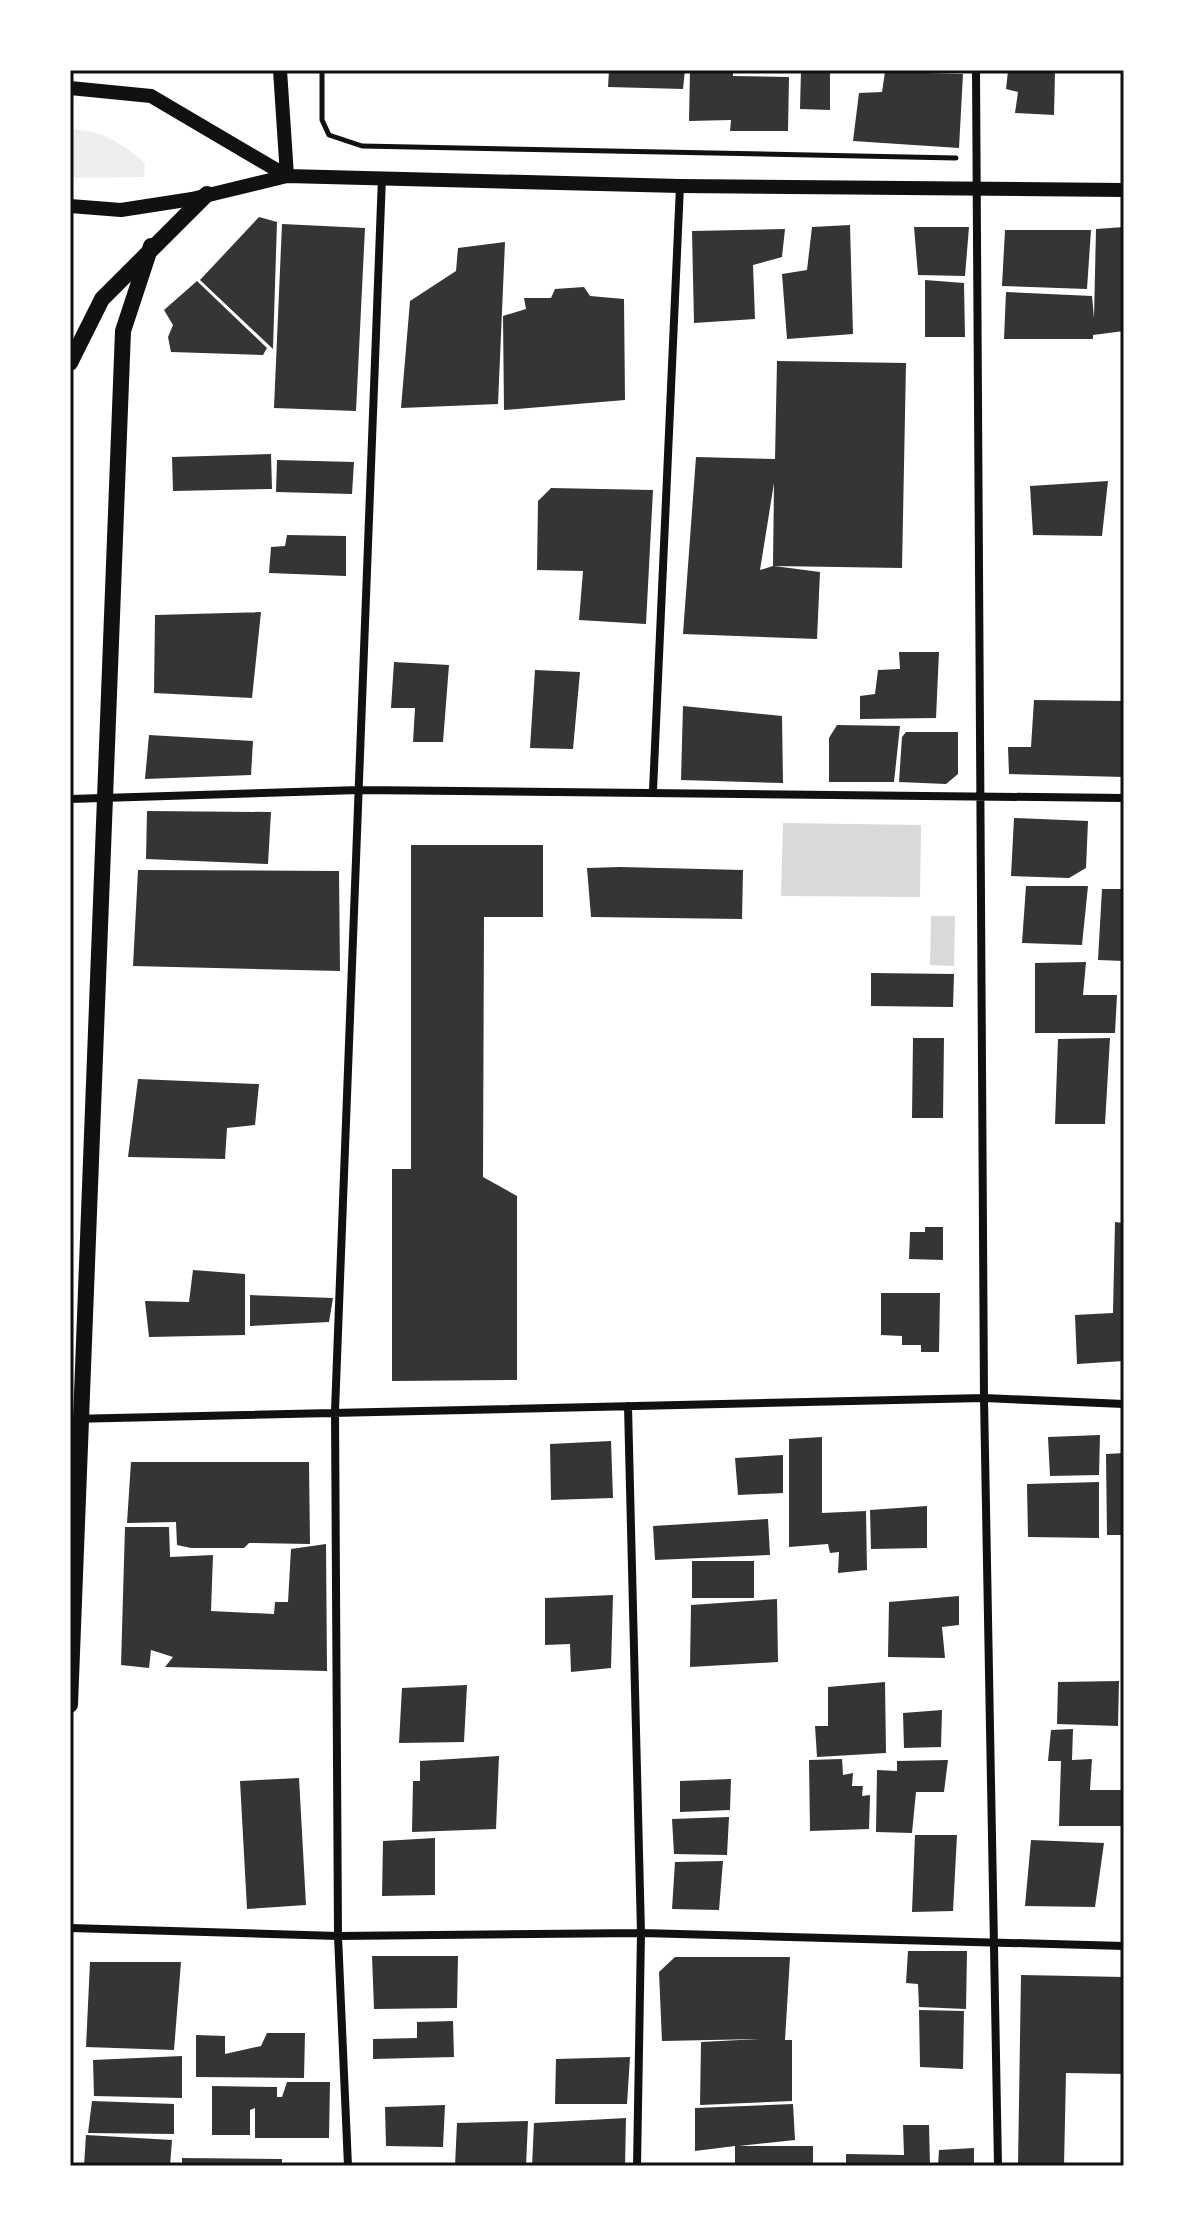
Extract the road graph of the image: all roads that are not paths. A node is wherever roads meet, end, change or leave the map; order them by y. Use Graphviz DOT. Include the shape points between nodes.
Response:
graph roads {
  1 [pos="280,70"];
  2 [pos="976,70"];
  3 [pos="70,88"];
  4 [pos="287,176"];
  5 [pos="382,177"];
  6 [pos="680,186"];
  7 [pos="978,188"];
  8 [pos="1124,190"];
  9 [pos="207,194"];
  10 [pos="70,206"];
  11 [pos="151,246"];
  12 [pos="70,363"];
  13 [pos="359,790"];
  14 [pos="653,791"];
  15 [pos="105,798"];
  16 [pos="979,798"];
  17 [pos="1124,798"];
  18 [pos="70,799"];
  19 [pos="984,1398"];
  20 [pos="1124,1404"];
  21 [pos="628,1406"];
  22 [pos="335,1411"];
  23 [pos="76,1419"];
  24 [pos="70,1705"];
  25 [pos="70,1928"];
  26 [pos="641,1933"];
  27 [pos="338,1936"];
  28 [pos="994,1942"];
  29 [pos="1124,1946"];
  30 [pos="348,2166"];
  31 [pos="637,2166"];
  32 [pos="998,2166"];
  1 -- 4 [label="street"];
  2 -- 7 [label="street"];
  3 -- 4 [label="street" via="151,96"];
  4 -- 5 [label="street"];
  4 -- 9 [label="street"];
  5 -- 6 [label="street"];
  5 -- 13 [label="street"];
  6 -- 7 [label="street"];
  6 -- 14 [label="street"];
  7 -- 8 [label="street"];
  7 -- 16 [label="street"];
  9 -- 10 [label="street" via="121,210"];
  9 -- 11 [label="main road"];
  11 -- 12 [label="main road" via="102,299"];
  11 -- 15 [label="main road" via="123,331"];
  13 -- 14 [label="street"];
  13 -- 15 [label="street"];
  13 -- 22 [label="street"];
  14 -- 16 [label="street"];
  15 -- 18 [label="street"];
  15 -- 23 [label="main road"];
  16 -- 17 [label="street"];
  16 -- 19 [label="street"];
  19 -- 20 [label="street"];
  19 -- 21 [label="street"];
  19 -- 28 [label="street"];
  21 -- 22 [label="street"];
  21 -- 26 [label="street"];
  22 -- 23 [label="street"];
  22 -- 27 [label="street"];
  23 -- 24 [label="main road"];
  25 -- 27 [label="street"];
  26 -- 27 [label="street"];
  26 -- 28 [label="street"];
  26 -- 31 [label="street"];
  27 -- 30 [label="street"];
  28 -- 29 [label="street"];
  28 -- 32 [label="street"];
}
